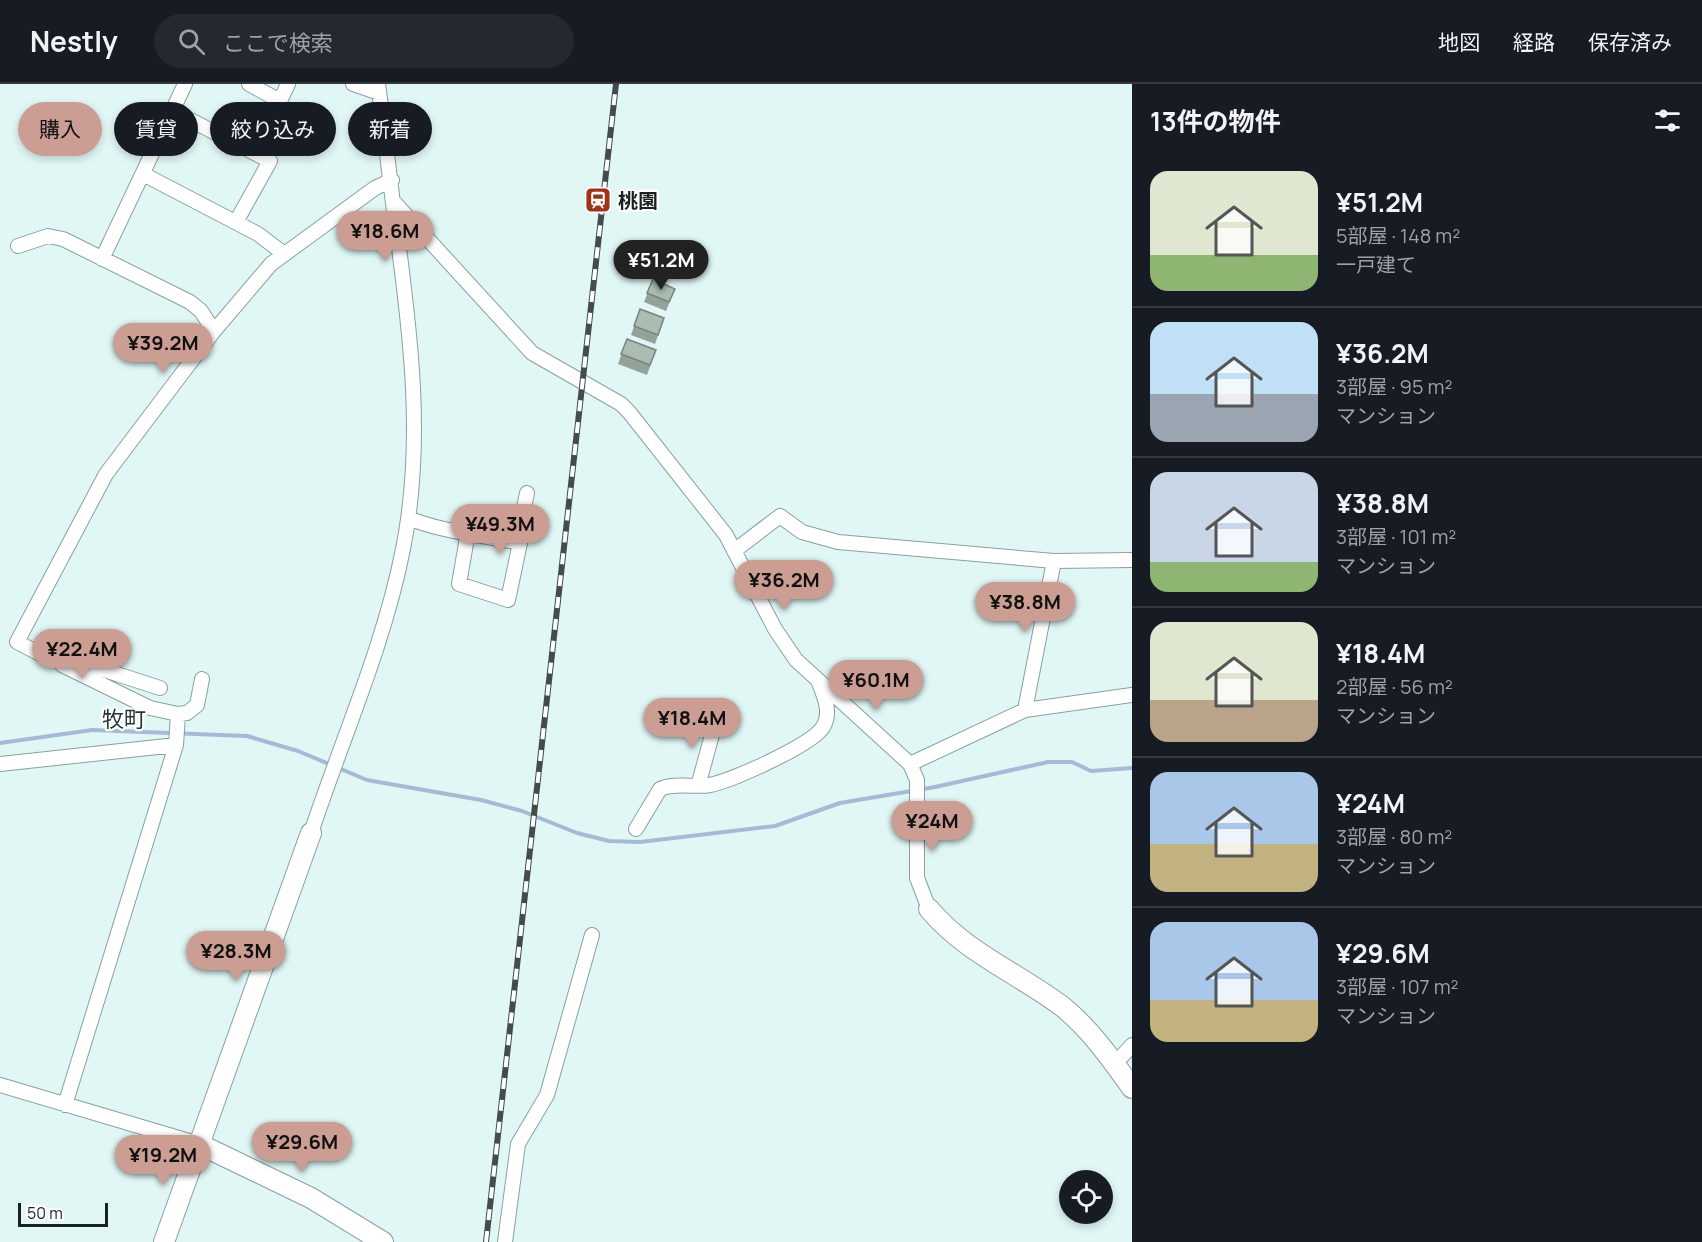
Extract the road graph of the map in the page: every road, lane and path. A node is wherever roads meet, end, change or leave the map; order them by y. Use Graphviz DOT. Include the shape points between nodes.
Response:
graph roads {
  1 [pos="185,84"];
  2 [pos="249,84"];
  3 [pos="288,84"];
  4 [pos="353,84"];
  5 [pos="379,88"];
  6 [pos="177,102"];
  7 [pos="198,124"];
  8 [pos="152,156"];
  9 [pos="143,174"];
  10 [pos="392,180"];
  11 [pos="393,201"];
  12 [pos="236,222"];
  13 [pos="18,246"];
  14 [pos="283,254"];
  15 [pos="102,259"];
  16 [pos="214,331"];
  17 [pos="527,493"];
  18 [pos="409,518"];
  19 [pos="468,532"];
  20 [pos="518,542"];
  21 [pos="734,551"];
  22 [pos="1132,560"];
  23 [pos="1054,561"];
  24 [pos="44,656"];
  25 [pos="202,679"];
  26 [pos="819,683"];
  27 [pos="160,688"];
  28 [pos="1132,695"];
  29 [pos="719,709"];
  30 [pos="1025,710"];
  31 [pos="178,716"];
  32 [pos="175,743"];
  33 [pos="0,764"];
  34 [pos="910,764"];
  35 [pos="703,786"];
  36 [pos="636,829"];
  37 [pos="310,833"];
  38 [pos="929,909"];
  39 [pos="592,935"];
  40 [pos="1132,1045"];
  41 [pos="1115,1064"];
  42 [pos="0,1085"];
  43 [pos="1132,1088"];
  44 [pos="65,1105"];
  45 [pos="199,1144"];
  46 [pos="164,1242"];
  47 [pos="383,1242"];
  48 [pos="505,1242"];
  1 -- 6 [label="street"];
  2 -- 3 [label="street" via="280,101"];
  4 -- 5 [label="street"];
  5 -- 10 [label="street"];
  7 -- 12 [label="street" via="270,160"];
  8 -- 9 [label="street"];
  9 -- 12 [label="street"];
  9 -- 15 [label="street"];
  10 -- 11 [label="street"];
  10 -- 14 [label="street"];
  11 -- 18 [label="street" via="413,378"];
  11 -- 21 [label="street" via="532,353 621,404 726,535"];
  12 -- 14 [label="street"];
  13 -- 15 [label="street" via="53,236"];
  14 -- 16 [label="street" via="266,268"];
  15 -- 16 [label="street" via="190,302"];
  16 -- 24 [label="street" via="106,474 27,621 17,642"];
  17 -- 20 [label="street"];
  18 -- 19 [label="street"];
  18 -- 37 [label="street" via="392,597"];
  19 -- 20 [label="street"];
  19 -- 20 [label="street" via="459,584 508,600"];
  21 -- 23 [label="street" via="780,516 802,532 838,542"];
  21 -- 26 [label="street" via="788,649"];
  22 -- 23 [label="street"];
  23 -- 30 [label="street"];
  24 -- 27 [label="street"];
  24 -- 31 [label="street" via="135,703"];
  25 -- 31 [label="street" via="197,705"];
  26 -- 34 [label="street"];
  26 -- 35 [label="street" via="827,706 823,727 798,748"];
  28 -- 30 [label="street"];
  29 -- 35 [label="street" via="700,779"];
  30 -- 34 [label="street"];
  31 -- 32 [label="street"];
  32 -- 33 [label="street"];
  32 -- 44 [label="street"];
  34 -- 38 [label="street" via="917,780 918,798 916,878"];
  35 -- 36 [label="street" via="660,789"];
  37 -- 45 [label="street"];
  38 -- 41 [label="street" via="962,942 1062,1007"];
  39 -- 48 [label="street" via="547,1095 518,1144"];
  40 -- 41 [label="street"];
  41 -- 43 [label="street"];
  42 -- 44 [label="street"];
  44 -- 45 [label="street"];
  45 -- 46 [label="street"];
  45 -- 47 [label="street" via="311,1198"];
}
